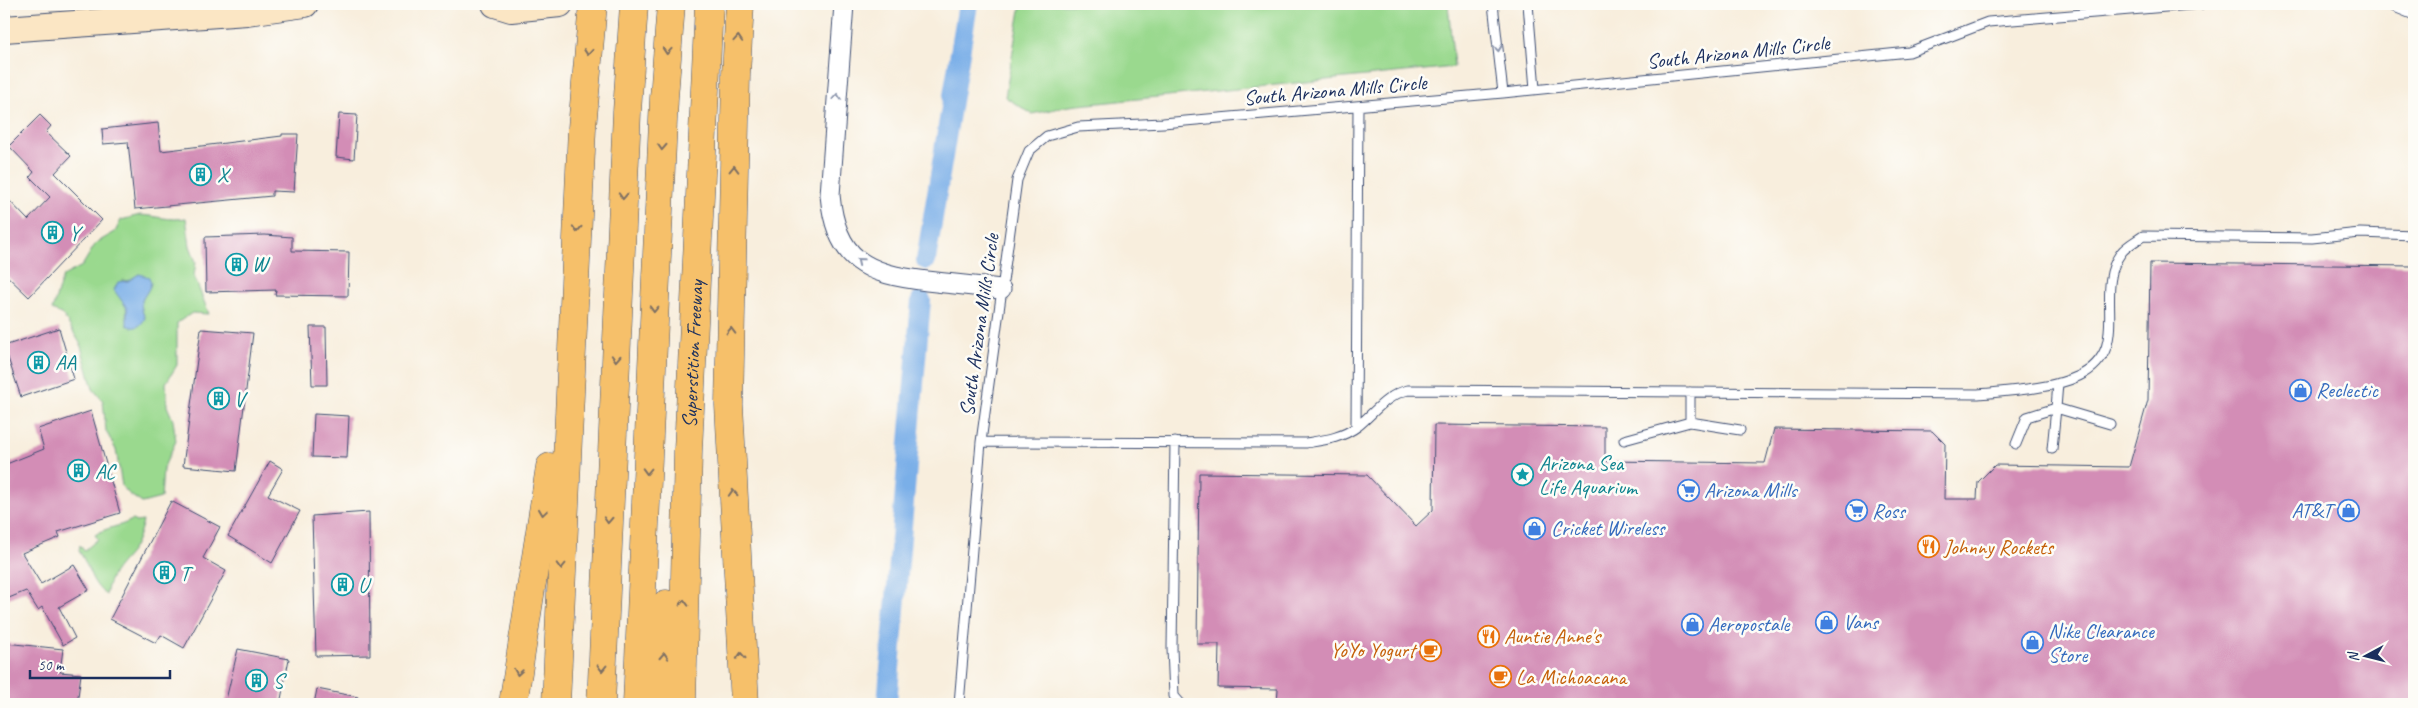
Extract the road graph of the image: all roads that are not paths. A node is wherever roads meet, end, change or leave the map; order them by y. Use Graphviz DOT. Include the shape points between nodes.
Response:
graph roads {
  1 [pos="305,4"];
  2 [pos="495,4"];
  3 [pos="560,4"];
  4 [pos="593,4"];
  5 [pos="634,4"];
  6 [pos="671,4"];
  7 [pos="709,4"];
  8 [pos="740,4"];
  9 [pos="844,4"];
  10 [pos="1493,4"];
  11 [pos="1528,4"];
  12 [pos="2202,4"];
  13 [pos="2386,4"];
  14 [pos="247,8"];
  15 [pos="2414,15"];
  16 [pos="4,30"];
  17 [pos="704,84"];
  18 [pos="1535,89"];
  19 [pos="1503,93"];
  20 [pos="1358,106"];
  21 [pos="2414,236"];
  22 [pos="1001,289"];
  23 [pos="574,308"];
  24 [pos="2058,383"];
  25 [pos="1690,392"];
  26 [pos="2056,408"];
  27 [pos="1690,422"];
  28 [pos="2110,424"];
  29 [pos="1356,427"];
  30 [pos="1740,430"];
  31 [pos="1624,440"];
  32 [pos="981,442"];
  33 [pos="1175,442"];
  34 [pos="2016,444"];
  35 [pos="2052,448"];
  36 [pos="514,704"];
  37 [pos="556,704"];
  38 [pos="601,704"];
  39 [pos="637,704"];
  40 [pos="661,704"];
  41 [pos="682,704"];
  42 [pos="745,704"];
  43 [pos="959,704"];
  44 [pos="1181,704"];
  1 -- 14 [label="main road"];
  2 -- 3 [label="main road" via="511,9"];
  4 -- 23 [label="highway, one-way" via="582,128"];
  5 -- 38 [label="highway, one-way"];
  6 -- 39 [label="highway, one-way"];
  7 -- 17 [label="highway, Superstition Freeway"];
  42 -- 8 [label="highway, one-way" via="729,405"];
  22 -- 9 [label="street, one-way" via="905,279 879,273 856,259 845,245 831,212 830,195"];
  10 -- 19 [label="lane, one-way"];
  11 -- 18 [label="lane"];
  12 -- 18 [label="lane, South Arizona Mills Circle" via="1988,22 1909,52"];
  13 -- 15 [label="lane"];
  14 -- 16 [label="main road"];
  40 -- 17 [label="highway, one-way" via="672,378"];
  41 -- 17 [label="highway, Superstition Freeway, one-way" via="688,451"];
  18 -- 19 [label="lane, South Arizona Mills Circle"];
  19 -- 20 [label="lane, South Arizona Mills Circle"];
  20 -- 22 [label="lane, South Arizona Mills Circle" via="1078,127 1047,136 1029,151 1017,180"];
  20 -- 29 [label="lane"];
  21 -- 24 [label="lane" via="2360,233 2312,238 2143,236 2122,252 2110,279 2107,345 2100,362 2079,376"];
  22 -- 32 [label="lane, South Arizona Mills Circle"];
  23 -- 36 [label="highway, one-way"];
  23 -- 37 [label="highway, one-way"];
  24 -- 25 [label="lane" via="1978,394"];
  24 -- 26 [label="lane"];
  25 -- 27 [label="lane"];
  25 -- 29 [label="lane" via="1408,390 1384,401"];
  26 -- 28 [label="lane"];
  26 -- 34 [label="lane" via="2027,417"];
  26 -- 35 [label="lane"];
  27 -- 30 [label="lane"];
  27 -- 31 [label="lane"];
  29 -- 33 [label="lane" via="1334,439 1306,443"];
  32 -- 33 [label="lane"];
  32 -- 43 [label="lane, South Arizona Mills Circle"];
  33 -- 44 [label="lane" via="1172,648 1174,696"];
}
